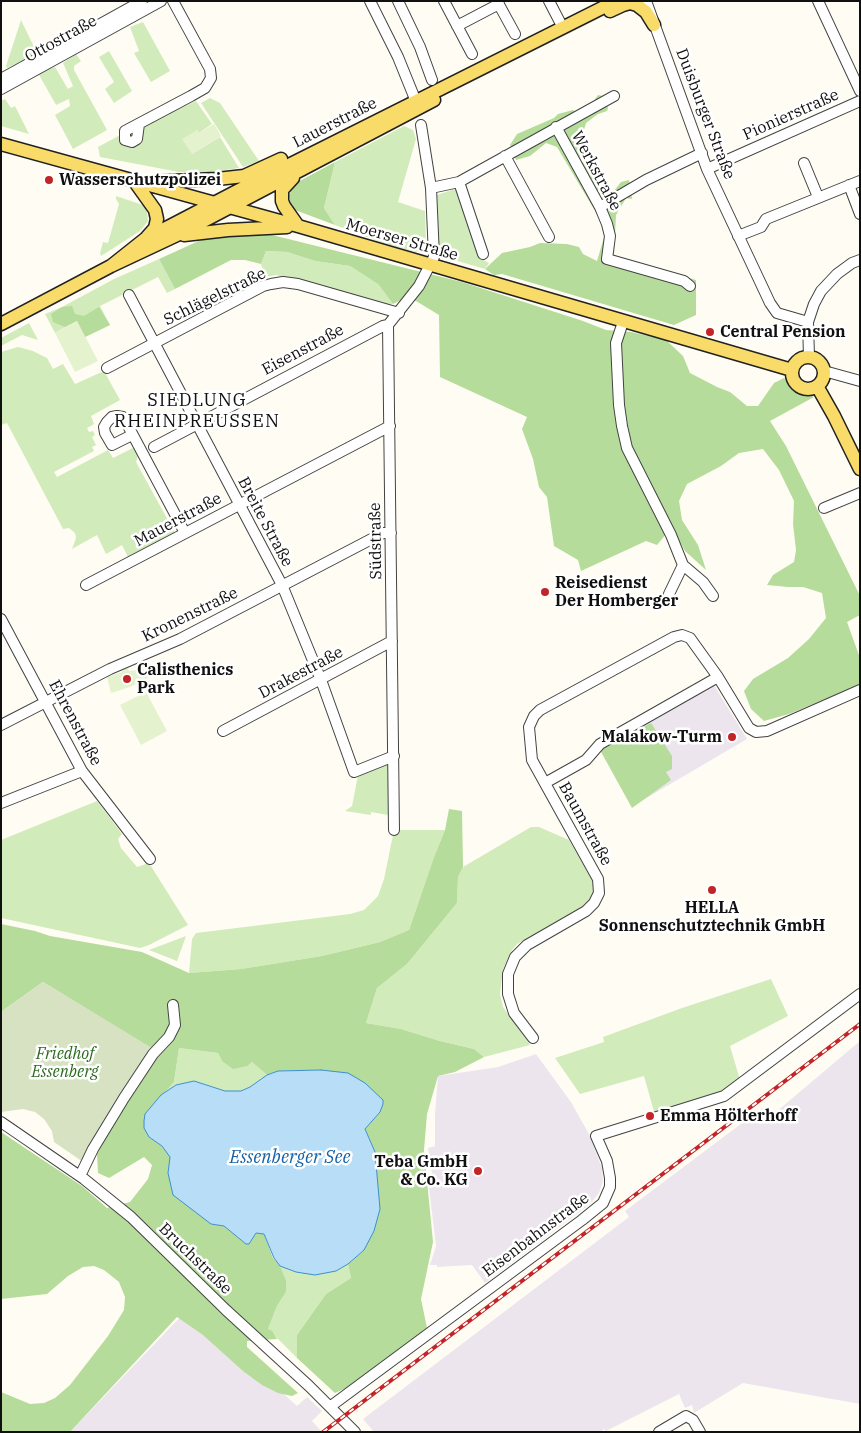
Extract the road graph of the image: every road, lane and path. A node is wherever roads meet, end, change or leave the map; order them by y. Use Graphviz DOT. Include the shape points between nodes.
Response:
graph roads {
  1 [pos="142,1"];
  2 [pos="161,1"];
  3 [pos="173,1"];
  4 [pos="370,1"];
  5 [pos="398,1"];
  6 [pos="444,1"];
  7 [pos="549,1"];
  8 [pos="604,1"];
  9 [pos="616,1"];
  10 [pos="646,1"];
  11 [pos="652,1"];
  12 [pos="818,1"];
  13 [pos="498,3"];
  14 [pos="580,20"];
  15 [pos="654,24"];
  16 [pos="457,26"];
  17 [pos="563,28"];
  18 [pos="515,34"];
  19 [pos="472,54"];
  20 [pos="1,79"];
  21 [pos="432,80"];
  22 [pos="1,89"];
  23 [pos="860,91"];
  24 [pos="614,96"];
  25 [pos="860,101"];
  26 [pos="417,105"];
  27 [pos="382,117"];
  28 [pos="139,124"];
  29 [pos="421,126"];
  30 [pos="556,127"];
  31 [pos="1,144"];
  32 [pos="702,154"];
  33 [pos="505,156"];
  34 [pos="804,163"];
  35 [pos="305,167"];
  36 [pos="707,169"];
  37 [pos="860,181"];
  38 [pos="135,182"];
  39 [pos="459,182"];
  40 [pos="849,185"];
  41 [pos="431,188"];
  42 [pos="818,197"];
  43 [pos="212,203"];
  44 [pos="600,207"];
  45 [pos="230,208"];
  46 [pos="860,214"];
  47 [pos="298,226"];
  48 [pos="177,235"];
  49 [pos="738,236"];
  50 [pos="549,237"];
  51 [pos="146,239"];
  52 [pos="483,254"];
  53 [pos="860,260"];
  54 [pos="112,266"];
  55 [pos="431,266"];
  56 [pos="690,286"];
  57 [pos="129,294"];
  58 [pos="399,313"];
  59 [pos="623,322"];
  60 [pos="808,322"];
  61 [pos="1,324"];
  62 [pos="388,325"];
  63 [pos="155,343"];
  64 [pos="808,357"];
  65 [pos="107,368"];
  66 [pos="792,370"];
  67 [pos="824,371"];
  68 [pos="860,381"];
  69 [pos="817,386"];
  70 [pos="197,423"];
  71 [pos="390,426"];
  72 [pos="132,435"];
  73 [pos="154,447"];
  74 [pos="860,470"];
  75 [pos="860,493"];
  76 [pos="239,505"];
  77 [pos="824,508"];
  78 [pos="391,532"];
  79 [pos="185,533"];
  80 [pos="683,565"];
  81 [pos="86,585"];
  82 [pos="282,586"];
  83 [pos="669,594"];
  84 [pos="713,596"];
  85 [pos="3,626"];
  86 [pos="392,641"];
  87 [pos="718,677"];
  88 [pos="321,680"];
  89 [pos="860,690"];
  90 [pos="46,702"];
  91 [pos="1,725"];
  92 [pos="224,731"];
  93 [pos="394,756"];
  94 [pos="82,772"];
  95 [pos="545,783"];
  96 [pos="1,803"];
  97 [pos="394,830"];
  98 [pos="150,859"];
  99 [pos="860,994"];
  100 [pos="173,1005"];
  101 [pos="533,1038"];
  102 [pos="1,1122"];
  103 [pos="80,1176"];
  104 [pos="331,1406"];
  105 [pos="355,1432"];
  106 [pos="659,1432"];
  107 [pos="700,1432"];
  1 -- 20 [label="street, Ottostraße"];
  2 -- 22 [label="street, Ottostraße"];
  3 -- 28 [label="street" via="210,69 211,78 204,88"];
  4 -- 26 [label="street"];
  5 -- 21 [label="street"];
  6 -- 16 [label="street"];
  7 -- 17 [label="street"];
  8 -- 14 [label="main road" via="583,13"];
  9 -- 14 [label="main road, Lauerstraße"];
  10 -- 15 [label="street, Duisburger Straße"];
  11 -- 15 [label="street"];
  12 -- 23 [label="street"];
  13 -- 16 [label="street"];
  13 -- 18 [label="street"];
  14 -- 15 [label="main road" via="588,22 630,4 642,8"];
  14 -- 17 [label="main road, Lauerstraße"];
  15 -- 32 [label="street, Duisburger Straße"];
  16 -- 19 [label="street"];
  17 -- 26 [label="main road, Lauerstraße"];
  24 -- 30 [label="street"];
  25 -- 36 [label="street, Pionierstraße"];
  26 -- 27 [label="main road, Lauerstraße"];
  26 -- 35 [label="main road, Lauerstraße"];
  27 -- 38 [label="main road" via="339,131 244,176"];
  27 -- 43 [label="main road, Lauerstraße"];
  29 -- 41 [label="street"];
  30 -- 33 [label="street"];
  30 -- 44 [label="street, Werkstraße"];
  31 -- 38 [label="main road, Moerser Straße"];
  32 -- 36 [label="street, Duisburger Straße"];
  32 -- 44 [label="street" via="646,180"];
  33 -- 39 [label="street"];
  33 -- 50 [label="street"];
  34 -- 42 [label="street"];
  35 -- 45 [label="main road, Lauerstraße"];
  35 -- 47 [label="main road" via="282,190 284,206"];
  36 -- 49 [label="street, Duisburger Straße"];
  37 -- 40 [label="street"];
  38 -- 43 [label="main road, Moerser Straße"];
  38 -- 51 [label="main road" via="155,210 157,219 155,228"];
  39 -- 41 [label="street"];
  39 -- 52 [label="street"];
  40 -- 42 [label="street"];
  40 -- 46 [label="street"];
  41 -- 55 [label="street" via="434,258"];
  42 -- 49 [label="street" via="766,219 761,227"];
  43 -- 45 [label="main road, Moerser Straße"];
  43 -- 51 [label="main road, Lauerstraße"];
  44 -- 56 [label="street, Werkstraße" via="610,236 607,259 684,281"];
  45 -- 47 [label="main road, Moerser Straße"];
  45 -- 48 [label="main road, Lauerstraße"];
  47 -- 48 [label="main road"];
  47 -- 55 [label="main road, Moerser Straße"];
  48 -- 54 [label="main road, Lauerstraße"];
  49 -- 60 [label="street, Duisburger Straße" via="773,309 783,316"];
  51 -- 54 [label="main road, Lauerstraße"];
  53 -- 60 [label="street" via="837,274 821,291"];
  54 -- 61 [label="main road"];
  55 -- 58 [label="street"];
  55 -- 59 [label="main road, Moerser Straße"];
  57 -- 63 [label="street, Breite Straße"];
  58 -- 62 [label="street"];
  58 -- 63 [label="street, Schlägelstraße" via="298,284 277,283 263,286"];
  59 -- 66 [label="main road, Moerser Straße"];
  59 -- 80 [label="street" via="616,350 619,405 627,448"];
  60 -- 64 [label="street"];
  62 -- 70 [label="street, Eisenstraße"];
  62 -- 71 [label="street, Südstraße"];
  63 -- 65 [label="street, Schlägelstraße"];
  63 -- 70 [label="street, Breite Straße"];
  64 -- 66 [label="main road" via="798,360"];
  64 -- 67 [label="main road" via="818,361"];
  66 -- 69 [label="main road" via="797,385 808,389"];
  67 -- 68 [label="street"];
  67 -- 69 [label="main road"];
  69 -- 74 [label="main road"];
  70 -- 73 [label="street, Eisenstraße"];
  70 -- 76 [label="street, Breite Straße"];
  71 -- 76 [label="street, Mauerstraße"];
  71 -- 78 [label="street, Südstraße"];
  72 -- 79 [label="street"];
  75 -- 77 [label="street"];
  76 -- 79 [label="street, Mauerstraße"];
  76 -- 82 [label="street, Breite Straße"];
  78 -- 82 [label="street, Kronenstraße" via="383,533"];
  78 -- 86 [label="street, Südstraße"];
  79 -- 81 [label="street, Mauerstraße"];
  80 -- 83 [label="street"];
  80 -- 84 [label="street" via="703,582"];
  82 -- 88 [label="street, Breite Straße"];
  82 -- 90 [label="street, Kronenstraße" via="180,639 110,669"];
  85 -- 90 [label="street, Ehrenstraße"];
  86 -- 88 [label="street, Drakestraße"];
  86 -- 93 [label="street, Südstraße"];
  87 -- 89 [label="street, Baumstraße" via="749,728 756,732 767,731"];
  87 -- 95 [label="street, Baumstraße" via="600,744 586,760"];
  87 -- 95 [label="street, Baumstraße" via="690,638 682,635 540,710 529,727 532,760"];
  88 -- 92 [label="street, Drakestraße"];
  88 -- 93 [label="street, Breite Straße" via="354,772"];
  90 -- 91 [label="street, Kronenstraße"];
  90 -- 94 [label="street, Ehrenstraße"];
  93 -- 97 [label="street, Südstraße"];
  94 -- 96 [label="street"];
  94 -- 98 [label="street, Ehrenstraße"];
  95 -- 101 [label="street, Baumstraße" via="598,879 599,893 586,911 527,945 515,956 508,974 508,994 514,1013"];
  99 -- 104 [label="street, Eisenbahnstraße" via="724,1096 596,1136 607,1161 610,1178 603,1203"];
  100 -- 103 [label="street" via="175,1025 169,1037 153,1054 124,1098"];
  102 -- 103 [label="street, Bruchstraße"];
  103 -- 104 [label="street, Bruchstraße" via="131,1217"];
  104 -- 105 [label="street, Bruchstraße"];
  106 -- 107 [label="street" via="686,1416 693,1420"];
}
